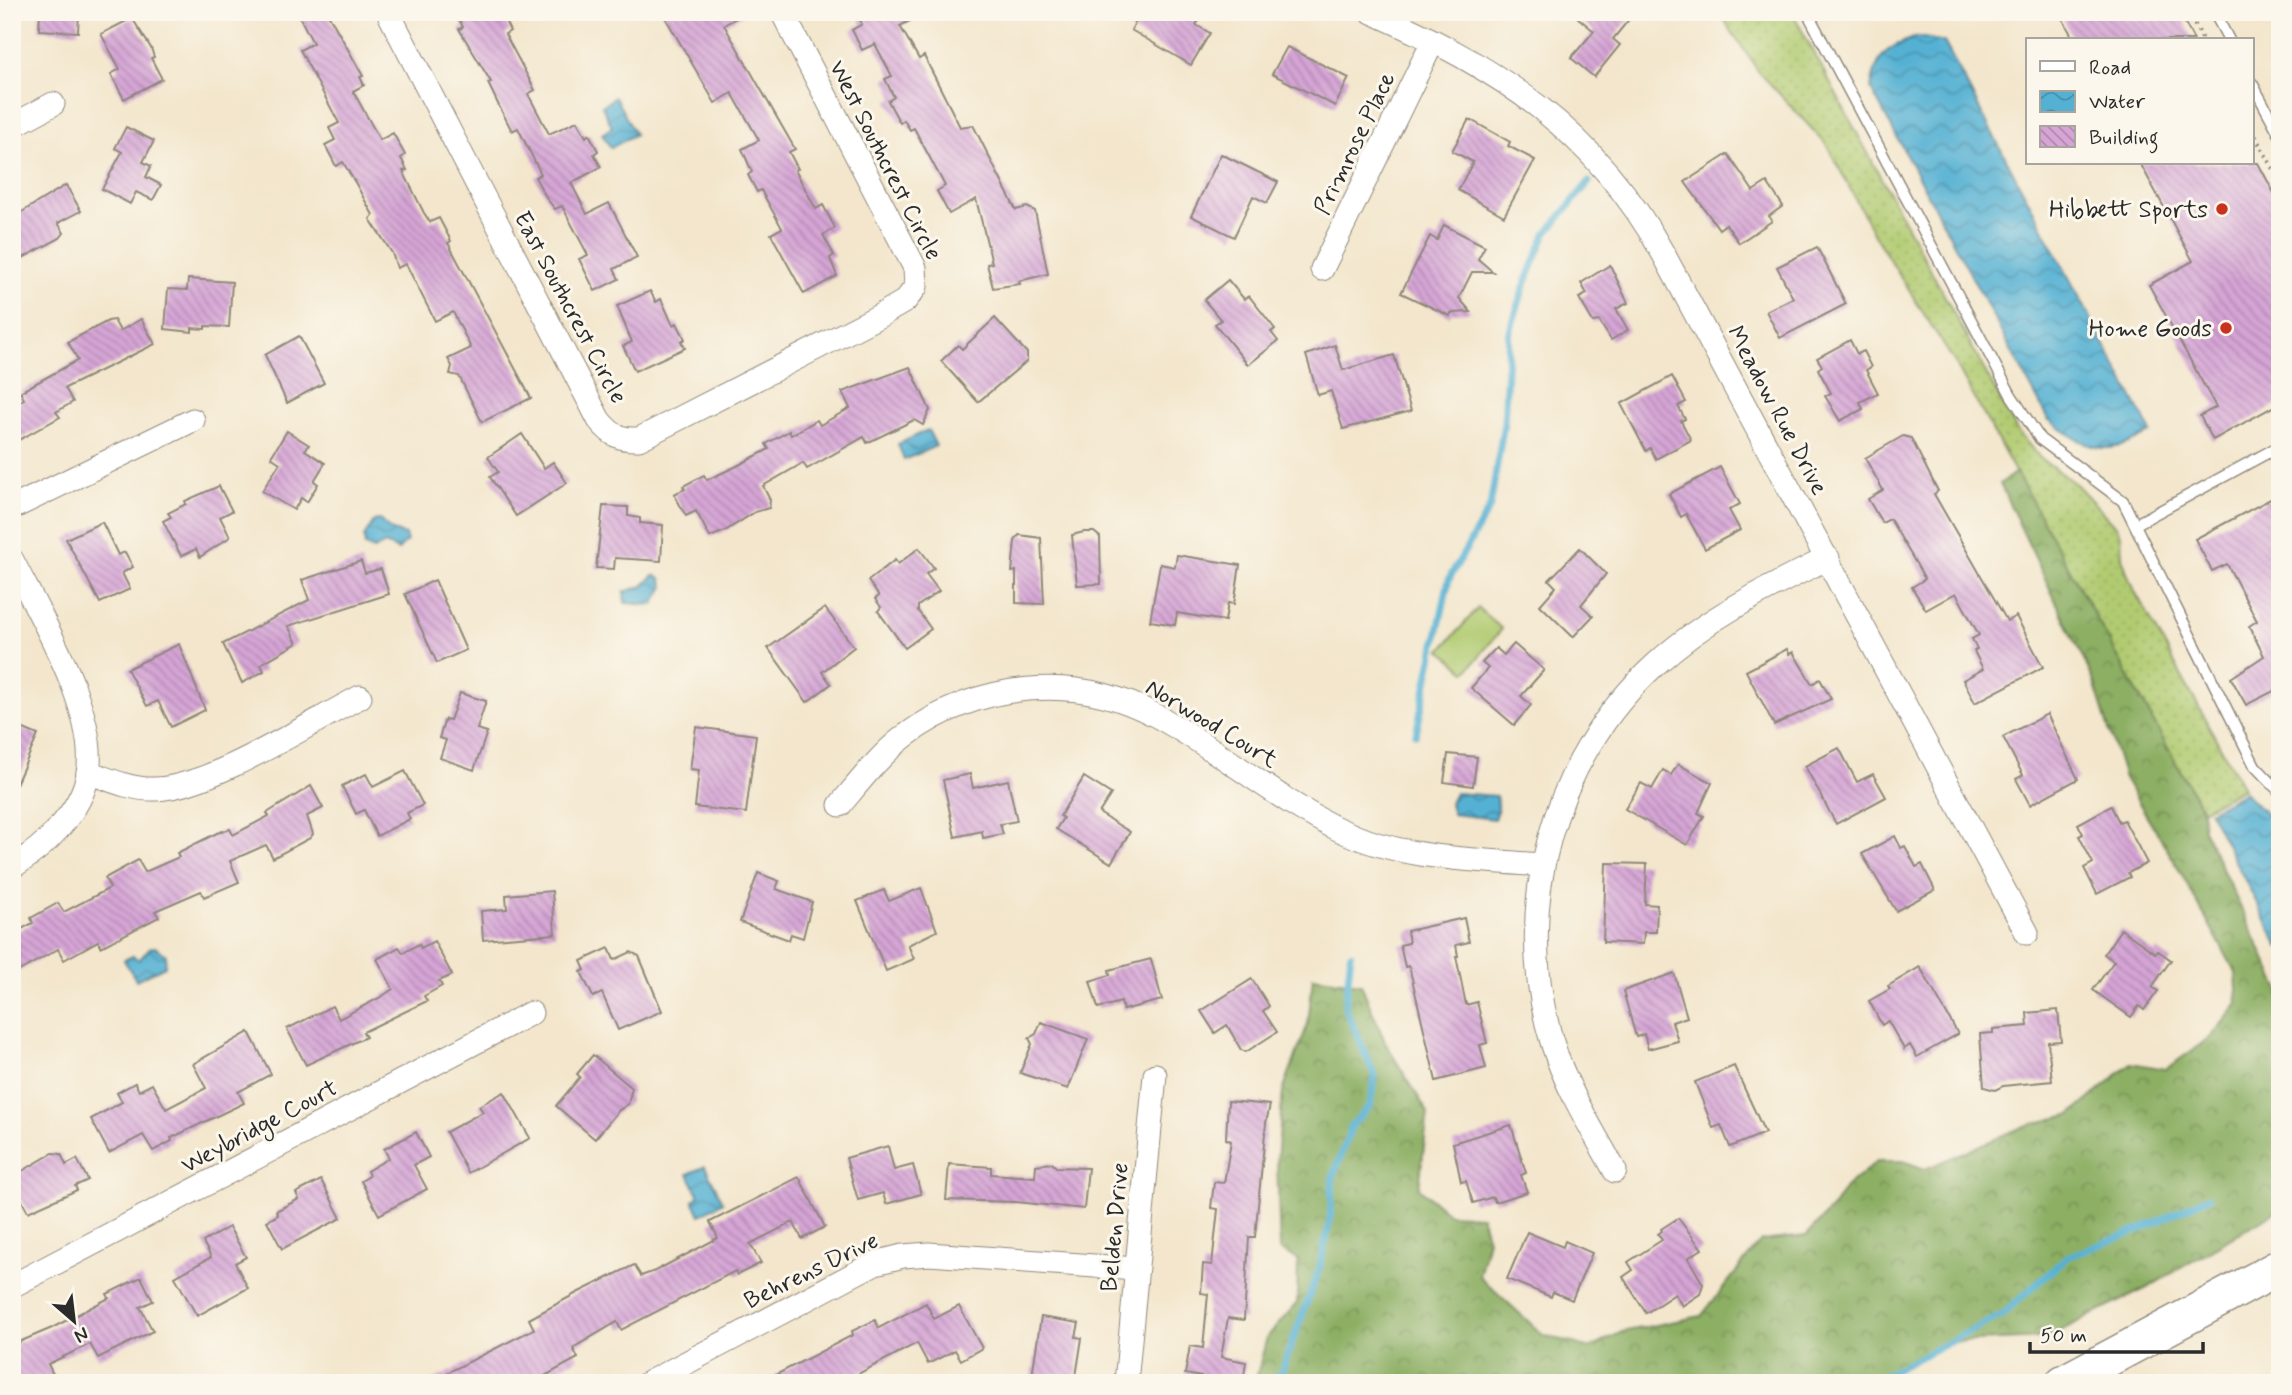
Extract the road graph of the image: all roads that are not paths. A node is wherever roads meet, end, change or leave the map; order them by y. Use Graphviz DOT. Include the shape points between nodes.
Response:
graph roads {
  1 [pos="388,12"];
  2 [pos="782,12"];
  3 [pos="1371,12"];
  4 [pos="1807,12"];
  5 [pos="2214,12"];
  6 [pos="2228,38"];
  7 [pos="1433,41"];
  8 [pos="2254,87"];
  9 [pos="53,104"];
  10 [pos="12,126"];
  11 [pos="2280,135"];
  12 [pos="1322,269"];
  13 [pos="912,294"];
  14 [pos="193,420"];
  15 [pos="2280,446"];
  16 [pos="12,508"];
  17 [pos="2136,524"];
  18 [pos="1828,558"];
  19 [pos="12,560"];
  20 [pos="360,696"];
  21 [pos="88,772"];
  22 [pos="2280,792"];
  23 [pos="840,805"];
  24 [pos="1542,865"];
  25 [pos="12,867"];
  26 [pos="2027,933"];
  27 [pos="531,1013"];
  28 [pos="1155,1075"];
  29 [pos="1615,1171"];
  30 [pos="2280,1267"];
  31 [pos="1136,1269"];
  32 [pos="12,1286"];
  33 [pos="648,1383"];
  34 [pos="1126,1383"];
  35 [pos="2063,1383"];
  1 -- 13 [label="street, East Southcrest Circle" via="599,420 612,435 639,439"];
  2 -- 13 [label="street, West Southcrest Circle" via="915,268 917,282"];
  3 -- 7 [label="street, Meadow Rue Drive"];
  4 -- 17 [label="lane" via="2011,396 2040,439 2123,501"];
  5 -- 6 [label="lane"];
  7 -- 12 [label="street, Primrose Place"];
  7 -- 18 [label="street, Meadow Rue Drive" via="1526,94 1581,143 1623,191 1664,255"];
  8 -- 11 [label="lane"];
  9 -- 10 [label="street"];
  14 -- 16 [label="street"];
  15 -- 17 [label="lane"];
  17 -- 22 [label="lane" via="2255,766"];
  18 -- 24 [label="street" via="1703,627 1626,693 1578,763"];
  18 -- 26 [label="street, Meadow Rue Drive"];
  19 -- 21 [label="street" via="74,688 84,725"];
  20 -- 21 [label="street" via="218,772 179,786 131,787"];
  21 -- 25 [label="street" via="75,805 54,834"];
  23 -- 24 [label="street, Norwood Court" via="880,758 940,714 978,698 1048,687 1087,691 1156,715 1326,823 1374,845 1410,854"];
  24 -- 29 [label="street" via="1535,947 1541,997 1568,1086"];
  27 -- 32 [label="street, Weybridge Court"];
  28 -- 31 [label="street, Belden Drive"];
  30 -- 35 [label="main road"];
  31 -- 33 [label="street, Behrens Drive" via="903,1256 875,1264"];
  31 -- 34 [label="street, Belden Drive"];
}
